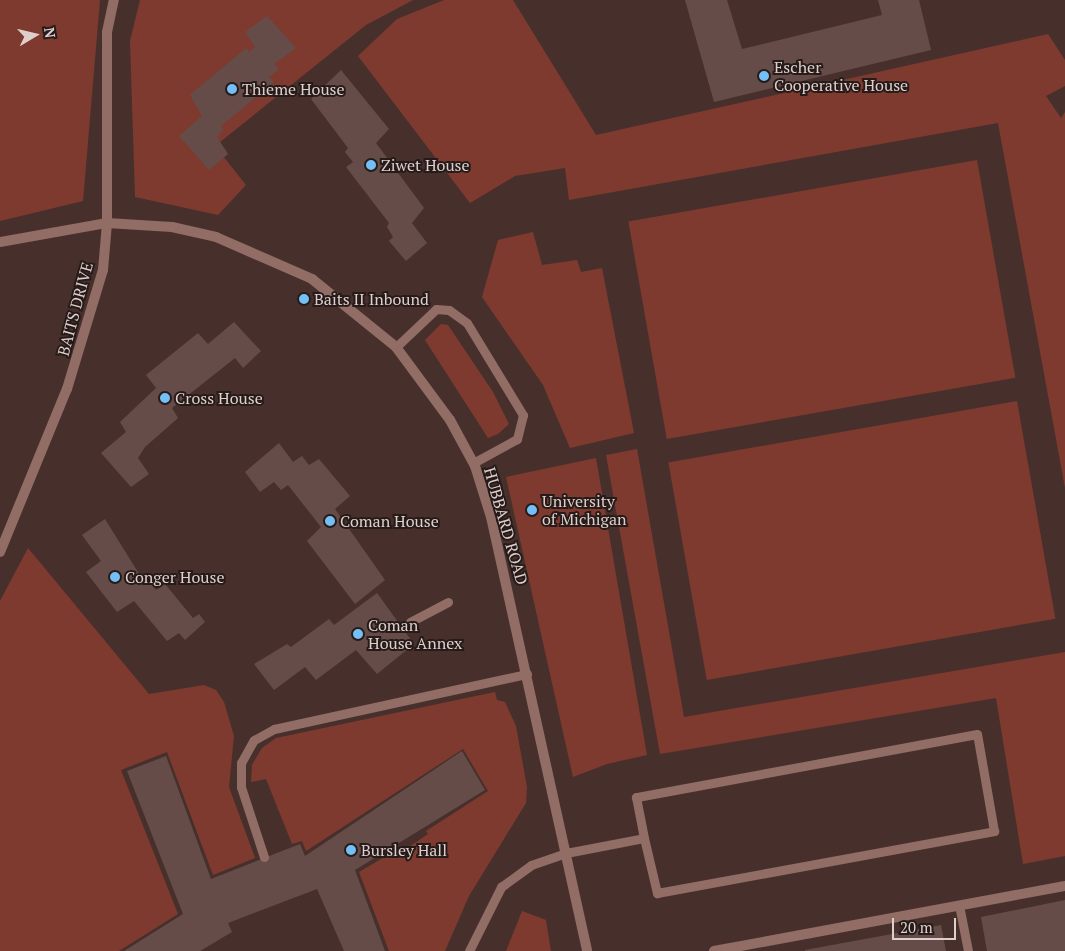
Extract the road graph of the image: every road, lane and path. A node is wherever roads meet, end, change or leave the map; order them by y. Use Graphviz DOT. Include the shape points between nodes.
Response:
graph roads {
  1 [pos="114,0"];
  2 [pos="107,224"];
  3 [pos="0,242"];
  4 [pos="396,347"];
  5 [pos="473,464"];
  6 [pos="0,552"];
  7 [pos="448,602"];
  8 [pos="410,622"];
  9 [pos="527,674"];
  10 [pos="644,838"];
  11 [pos="566,853"];
  12 [pos="264,857"];
  13 [pos="1065,886"];
  14 [pos="959,905"];
  15 [pos="588,949"];
  16 [pos="469,951"];
  17 [pos="714,951"];
  18 [pos="968,951"];
  1 -- 2 [label="street, BAITS DRIVE" via="107,32"];
  2 -- 3 [label="street, HUBBARD ROAD"];
  2 -- 4 [label="street, HUBBARD ROAD" via="172,227 216,237 257,253 312,279"];
  2 -- 6 [label="street, BAITS DRIVE" via="103,270 91,320 26,497"];
  4 -- 5 [label="street, HUBBARD ROAD" via="450,420"];
  4 -- 5 [label="lane" via="436,309 449,310 467,323 523,415 517,439"];
  5 -- 9 [label="street, HUBBARD ROAD" via="491,517"];
  7 -- 8 [label="lane"];
  9 -- 11 [label="street, HUBBARD ROAD"];
  9 -- 12 [label="lane" via="274,730 254,740 242,763 241,787"];
  10 -- 10 [label="lane" via="636,797 977,734 994,831 656,893"];
  10 -- 11 [label="lane"];
  11 -- 15 [label="street, HUBBARD ROAD"];
  11 -- 16 [label="lane" via="531,865 501,887"];
  13 -- 14 [label="street"];
  14 -- 17 [label="street"];
  14 -- 18 [label="lane"];
}
